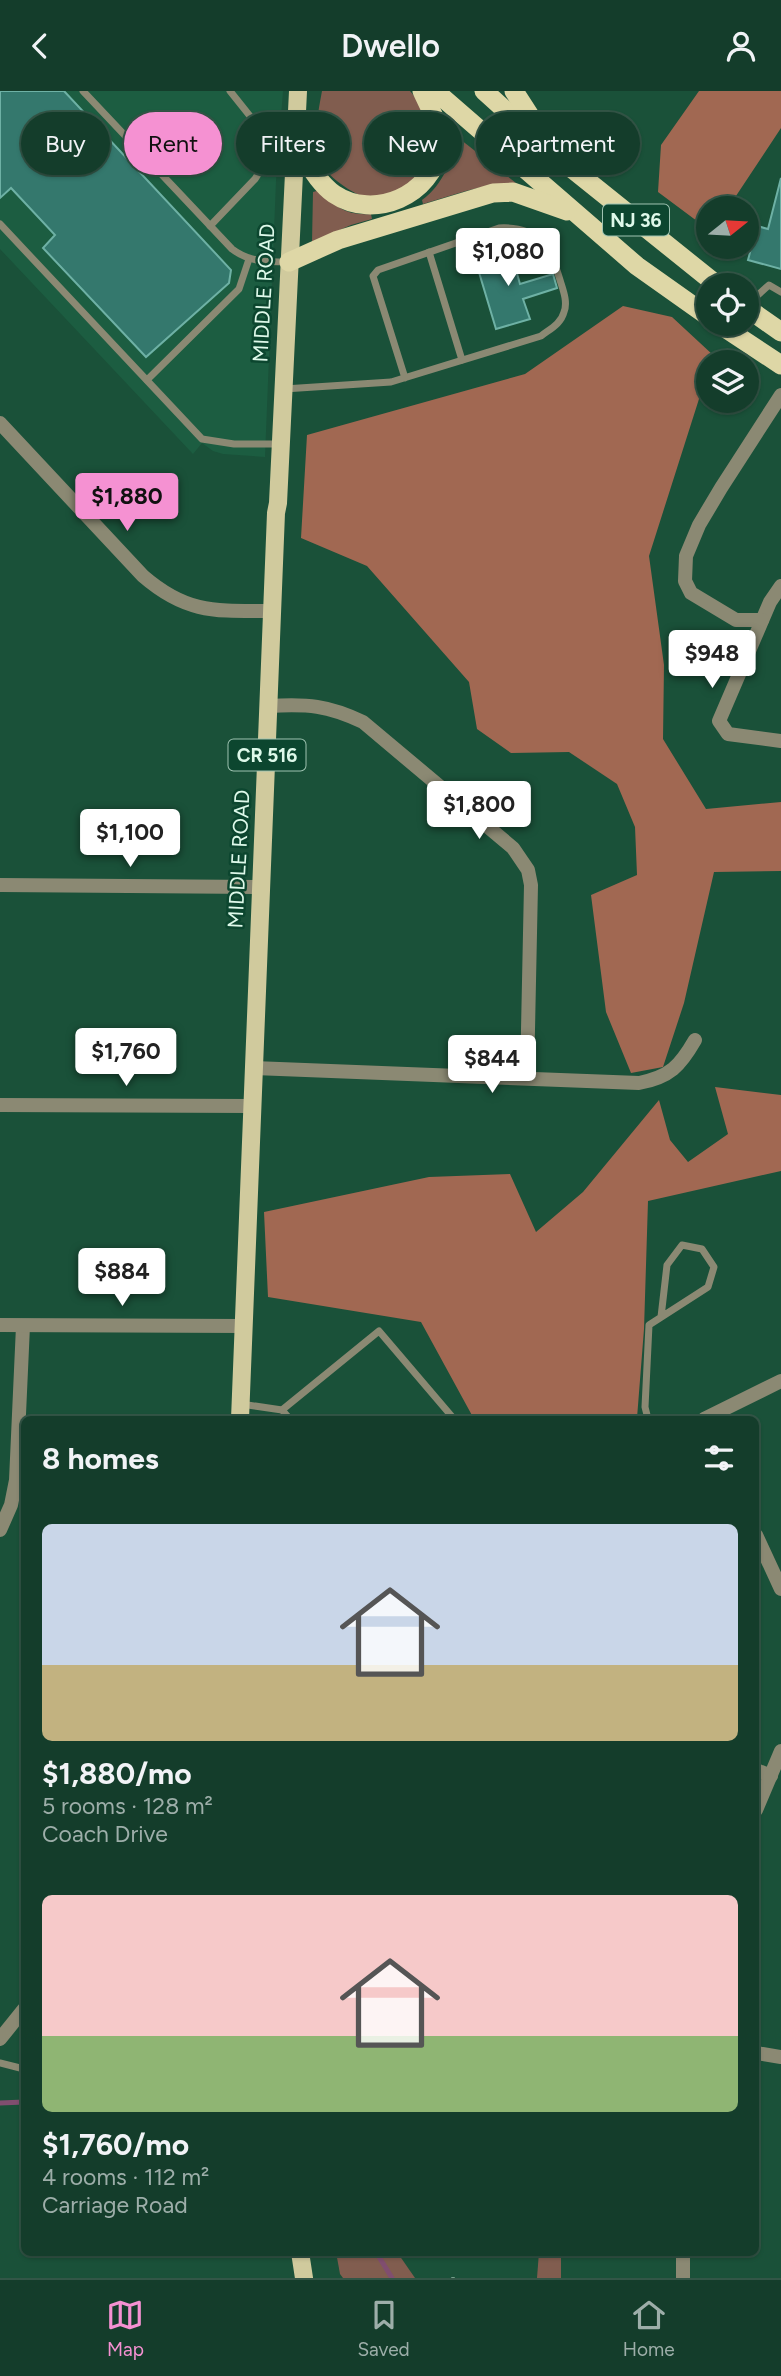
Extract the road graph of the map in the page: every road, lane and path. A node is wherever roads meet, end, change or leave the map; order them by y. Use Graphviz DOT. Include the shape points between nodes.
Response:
graph roads {
  1 [pos="83,91"];
  2 [pos="230,91"];
  3 [pos="298,91"];
  4 [pos="422,91"];
  5 [pos="435,91"];
  6 [pos="484,91"];
  7 [pos="514,91"];
  8 [pos="296,112"];
  9 [pos="507,112"];
  10 [pos="527,112"];
  11 [pos="293,175"];
  12 [pos="317,175"];
  13 [pos="580,175"];
  14 [pos="577,214"];
  15 [pos="0,224"];
  16 [pos="210,226"];
  17 [pos="429,252"];
  18 [pos="249,259"];
  19 [pos="289,262"];
  20 [pos="702,273"];
  21 [pos="781,292"];
  22 [pos="759,295"];
  23 [pos="696,308"];
  24 [pos="759,315"];
  25 [pos="781,332"];
  26 [pos="737,336"];
  27 [pos="462,361"];
  28 [pos="781,365"];
  29 [pos="405,378"];
  30 [pos="146,380"];
  31 [pos="283,389"];
  32 [pos="781,395"];
  33 [pos="0,423"];
  34 [pos="281,444"];
  35 [pos="781,586"];
  36 [pos="271,611"];
  37 [pos="762,620"];
  38 [pos="269,706"];
  39 [pos="781,741"];
  40 [pos="0,885"];
  41 [pos="260,887"];
  42 [pos="695,1040"];
  43 [pos="253,1068"];
  44 [pos="527,1078"];
  45 [pos="0,1105"];
  46 [pos="251,1106"];
  47 [pos="661,1317"];
  48 [pos="0,1325"];
  49 [pos="23,1326"];
  50 [pos="244,1326"];
  51 [pos="781,1381"];
  52 [pos="240,1411"];
  53 [pos="282,1411"];
  54 [pos="287,1416"];
  55 [pos="451,1416"];
  56 [pos="647,1416"];
  57 [pos="710,1416"];
  58 [pos="0,1530"];
  59 [pos="759,1541"];
  60 [pos="781,1589"];
  61 [pos="781,1751"];
  62 [pos="759,1771"];
  63 [pos="771,1776"];
  64 [pos="759,1803"];
  65 [pos="21,2013"];
  66 [pos="0,2039"];
  67 [pos="759,2053"];
  68 [pos="781,2057"];
  69 [pos="0,2063"];
  70 [pos="21,2068"];
  71 [pos="301,2256"];
  72 [pos="683,2256"];
  73 [pos="304,2278"];
  74 [pos="683,2278"];
  1 -- 16 [label="lane"];
  2 -- 16 [label="lane" via="258,126 262,168"];
  3 -- 8 [label="main road, MIDDLE ROAD / CR 516"];
  4 -- 12 [label="highway" via="437,124 439,148 434,165 414,191 384,205 367,206 336,195"];
  5 -- 14 [label="highway, NJ 36"];
  6 -- 9 [label="highway, NJ 36"];
  7 -- 10 [label="highway"];
  11 -- 19 [label="main road, MIDDLE ROAD / CR 516"];
  13 -- 20 [label="highway, NJ 36"];
  14 -- 19 [label="highway" via="513,193 493,193 338,240"];
  14 -- 23 [label="highway, NJ 36" via="637,266"];
  15 -- 30 [label="lane"];
  16 -- 18 [label="lane"];
  17 -- 27 [label="lane"];
  17 -- 27 [label="lane" via="512,227 530,232 553,254 565,297 565,312 558,324 541,336"];
  17 -- 29 [label="lane" via="378,270 373,276"];
  18 -- 19 [label="lane"];
  18 -- 30 [label="lane" via="239,289"];
  19 -- 31 [label="main road, MIDDLE ROAD / CR 516"];
  21 -- 22 [label="lane" via="769,285"];
  24 -- 25 [label="highway"];
  26 -- 28 [label="highway"];
  27 -- 29 [label="lane"];
  29 -- 31 [label="lane"];
  30 -- 34 [label="lane" via="202,439"];
  31 -- 34 [label="main road, MIDDLE ROAD / CR 516"];
  32 -- 37 [label="street" via="716,497 686,556 685,581 691,593 736,620"];
  33 -- 36 [label="street" via="159,590 201,609"];
  34 -- 36 [label="main road, MIDDLE ROAD / CR 516"];
  35 -- 37 [label="street"];
  36 -- 38 [label="main road, MIDDLE ROAD / CR 516"];
  37 -- 39 [label="street" via="719,721 728,734"];
  38 -- 41 [label="main road, MIDDLE ROAD / CR 516"];
  38 -- 44 [label="street" via="313,705 363,722 521,857 531,885"];
  40 -- 41 [label="street"];
  41 -- 43 [label="main road, MIDDLE ROAD / CR 516"];
  42 -- 44 [label="street" via="682,1062 655,1080"];
  43 -- 44 [label="street"];
  43 -- 46 [label="main road, MIDDLE ROAD / CR 516"];
  45 -- 46 [label="street"];
  46 -- 50 [label="main road, MIDDLE ROAD / CR 516"];
  47 -- 47 [label="lane" via="708,1287 714,1267 702,1249 682,1245 667,1265"];
  47 -- 56 [label="lane" via="649,1325"];
  48 -- 49 [label="street"];
  49 -- 50 [label="street"];
  49 -- 58 [label="street" via="16,1480"];
  50 -- 52 [label="main road, MIDDLE ROAD / CR 516"];
  51 -- 57 [label="street"];
  52 -- 53 [label="lane"];
  53 -- 54 [label="lane"];
  53 -- 55 [label="lane" via="379,1331"];
  59 -- 60 [label="street"];
  61 -- 63 [label="street"];
  62 -- 63 [label="street"];
  63 -- 64 [label="street"];
  65 -- 66 [label="street"];
  67 -- 68 [label="street"];
  69 -- 70 [label="lane"];
  71 -- 73 [label="main road"];
  72 -- 74 [label="street"];
}
